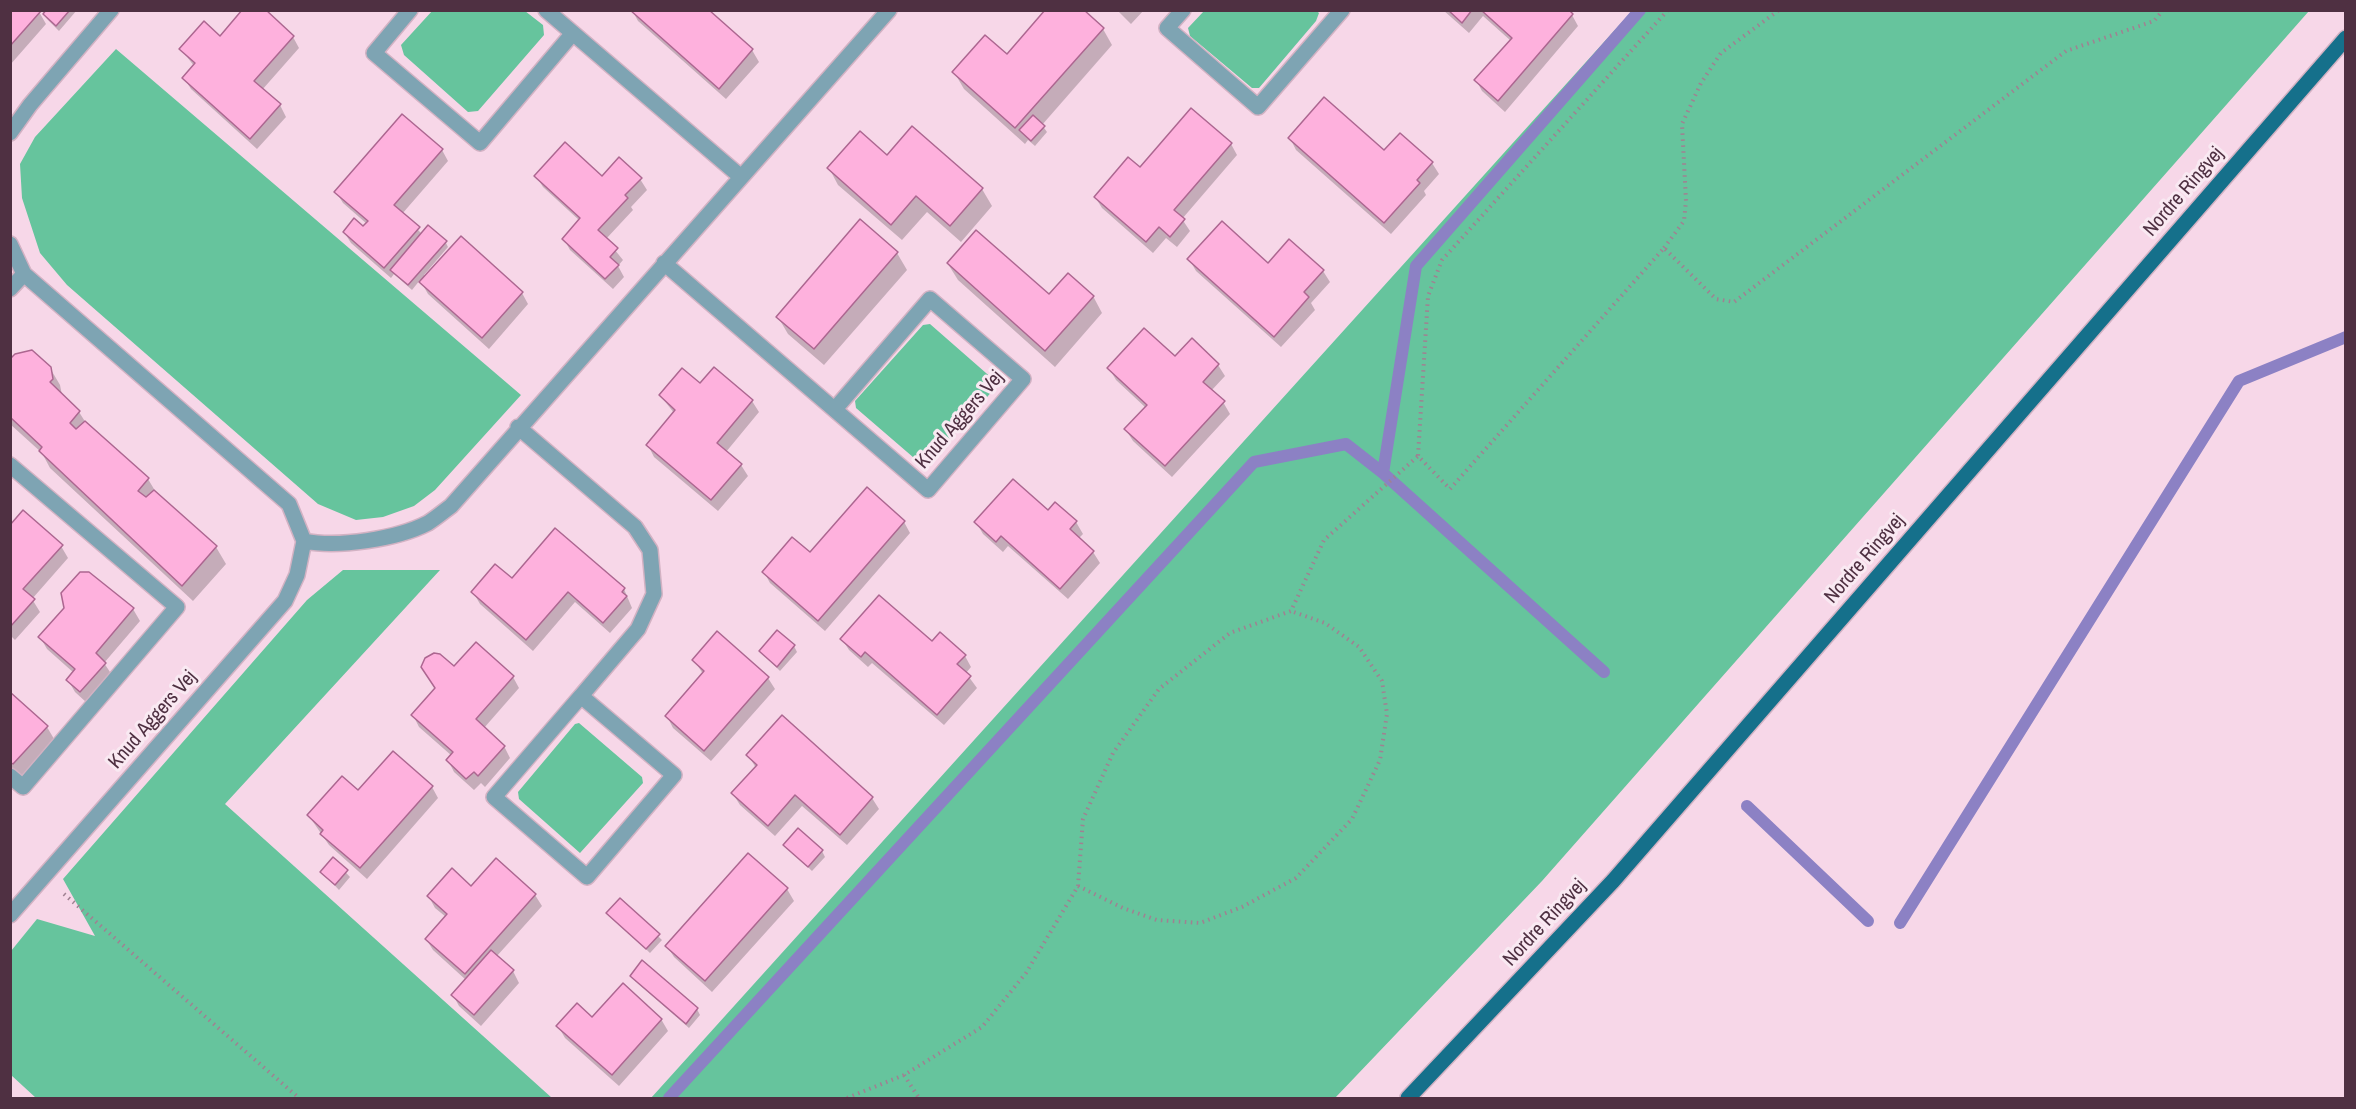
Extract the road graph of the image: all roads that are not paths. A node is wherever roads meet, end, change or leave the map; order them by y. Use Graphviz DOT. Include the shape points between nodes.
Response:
graph roads {
  1 [pos="111,10"];
  2 [pos="410,10"];
  3 [pos="546,10"];
  4 [pos="889,10"];
  5 [pos="1183,10"];
  6 [pos="1342,10"];
  7 [pos="573,33"];
  8 [pos="2346,38"];
  9 [pos="10,133"];
  10 [pos="741,177"];
  11 [pos="10,244"];
  12 [pos="664,263"];
  13 [pos="24,274"];
  14 [pos="10,289"];
  15 [pos="835,409"];
  16 [pos="519,427"];
  17 [pos="10,465"];
  18 [pos="304,541"];
  19 [pos="581,696"];
  20 [pos="10,776"];
  21 [pos="10,915"];
  22 [pos="1408,1098"];
  1 -- 9 [label="street"];
  2 -- 7 [label="street" via="374,53 480,143"];
  3 -- 7 [label="street"];
  4 -- 10 [label="street"];
  5 -- 6 [label="street" via="1167,28 1258,107"];
  7 -- 10 [label="street"];
  8 -- 22 [label="main road, Nordre Ringvej" via="1613,881"];
  10 -- 12 [label="street"];
  11 -- 13 [label="street"];
  12 -- 15 [label="street, Knud Aggers Vej"];
  12 -- 16 [label="street"];
  13 -- 14 [label="street"];
  13 -- 18 [label="street" via="289,504"];
  15 -- 15 [label="street, Knud Aggers Vej" via="928,490 1023,379 930,299"];
  16 -- 18 [label="street" via="451,506 428,522 382,538 320,544"];
  16 -- 19 [label="street" via="635,527 650,550 654,594 638,629"];
  17 -- 20 [label="street" via="177,607 23,787"];
  18 -- 21 [label="street, Knud Aggers Vej" via="297,575 285,601"];
  19 -- 19 [label="street" via="674,775 587,877 494,797"];
}
